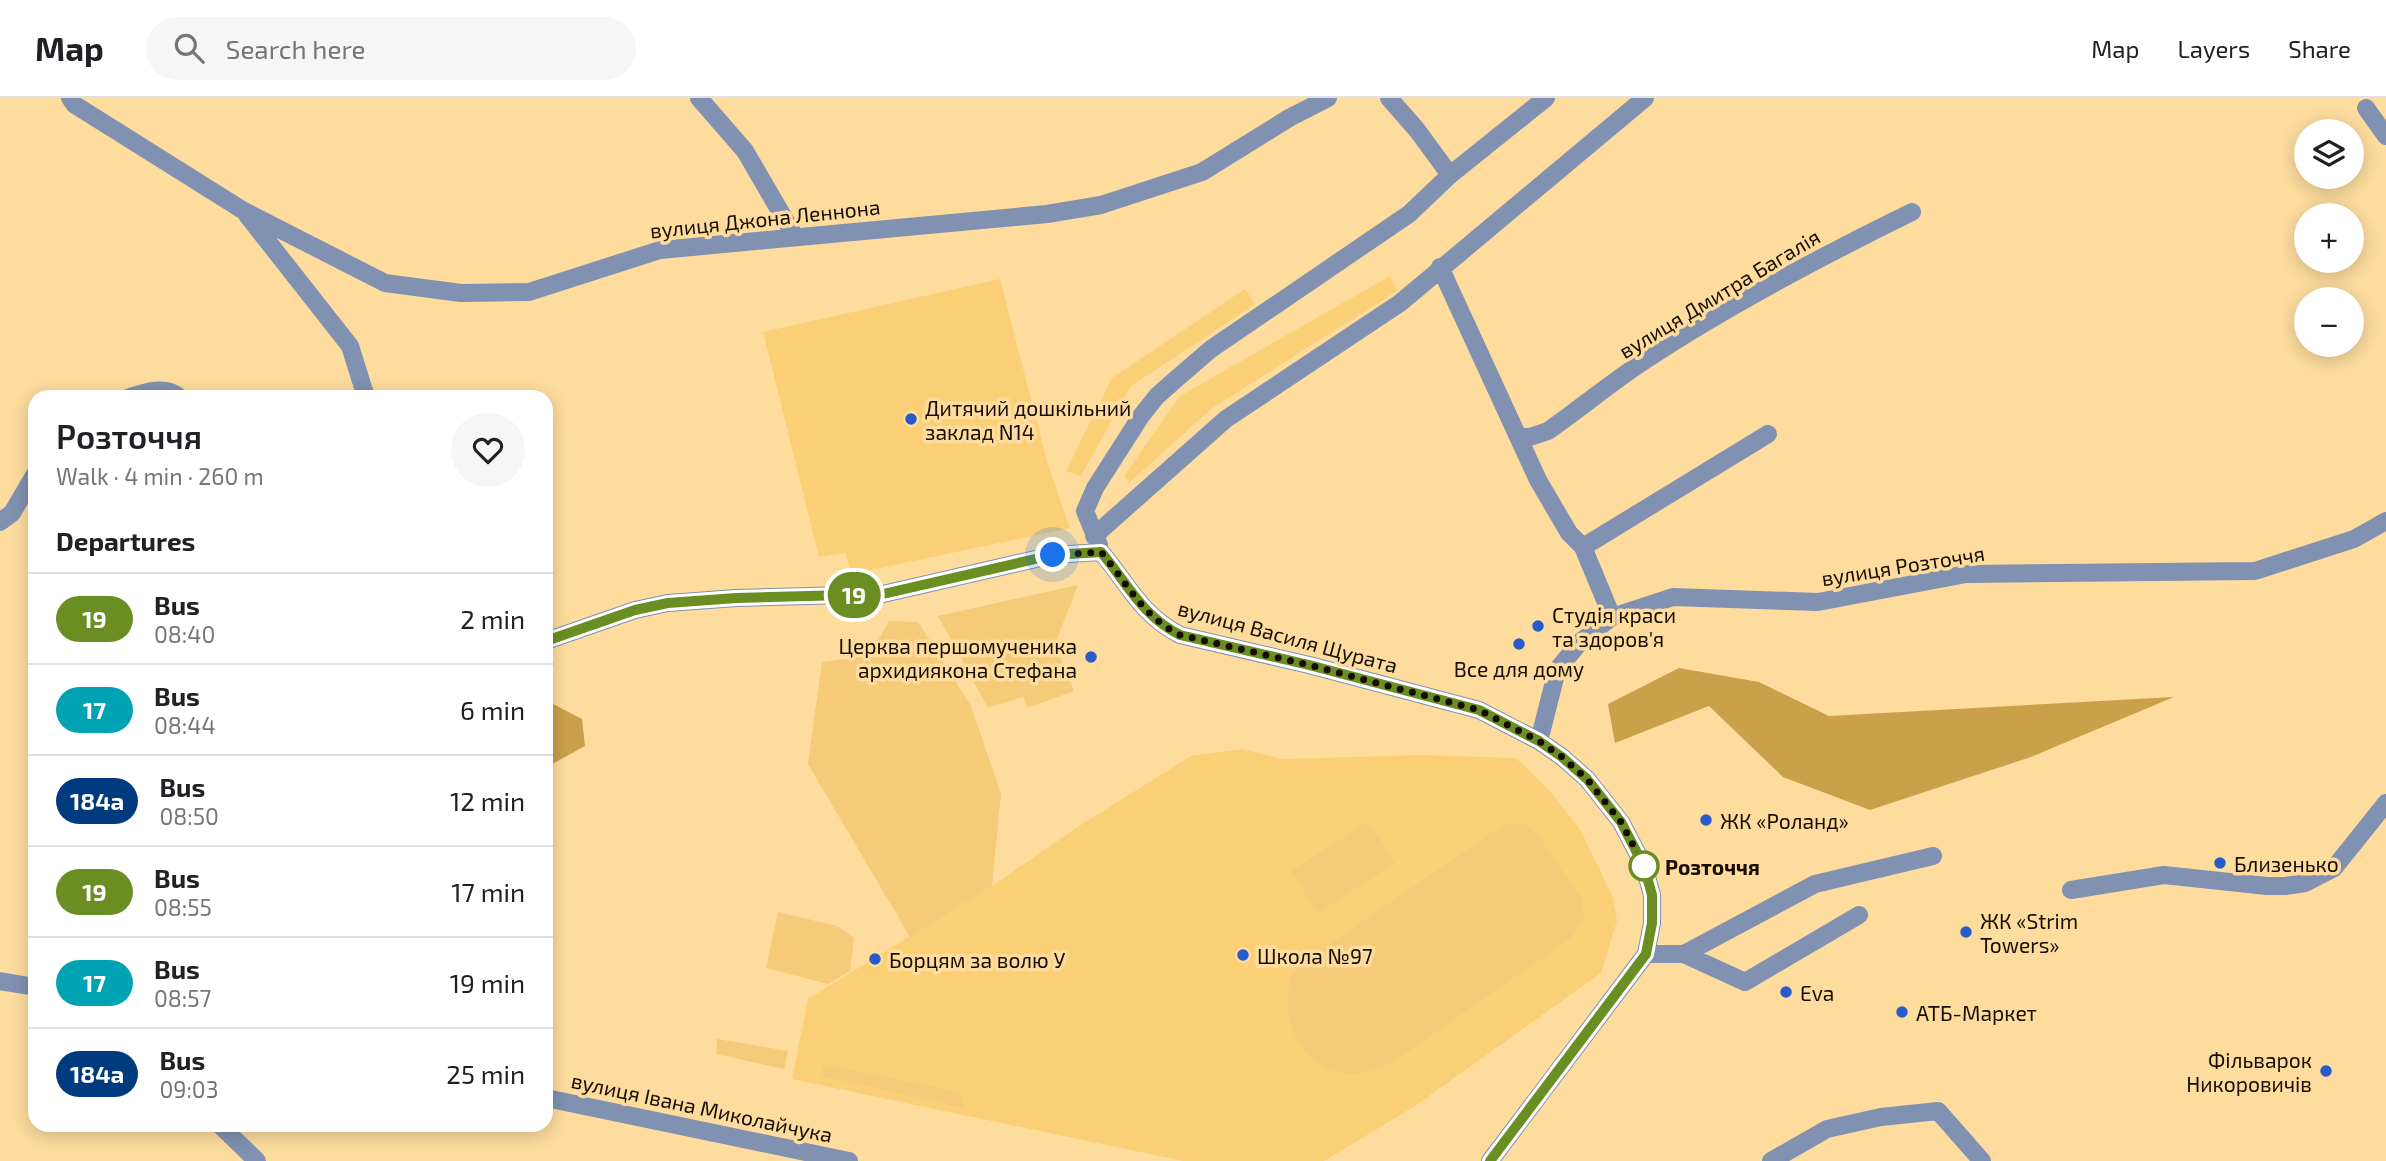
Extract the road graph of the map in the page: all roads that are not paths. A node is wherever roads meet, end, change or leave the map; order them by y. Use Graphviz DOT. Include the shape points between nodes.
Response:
graph roads {
  1 [pos="70,98"];
  2 [pos="699,98"];
  3 [pos="1328,98"];
  4 [pos="1389,98"];
  5 [pos="1546,98"];
  6 [pos="1645,98"];
  7 [pos="2366,108"];
  8 [pos="2386,136"];
  9 [pos="1450,175"];
  10 [pos="244,211"];
  11 [pos="1912,212"];
  12 [pos="795,237"];
  13 [pos="1440,267"];
  14 [pos="364,390"];
  15 [pos="1768,434"];
  16 [pos="1518,437"];
  17 [pos="28,486"];
  18 [pos="2386,521"];
  19 [pos="0,522"];
  20 [pos="1098,544"];
  21 [pos="1583,547"];
  22 [pos="1612,617"];
  23 [pos="553,639"];
  24 [pos="1539,741"];
  25 [pos="2386,803"];
  26 [pos="1933,856"];
  27 [pos="2071,890"];
  28 [pos="1859,915"];
  29 [pos="1646,954"];
  30 [pos="1684,954"];
  31 [pos="0,981"];
  32 [pos="28,986"];
  33 [pos="553,1099"];
  34 [pos="227,1132"];
  35 [pos="257,1161"];
  36 [pos="849,1161"];
  37 [pos="1490,1161"];
  38 [pos="1771,1161"];
  39 [pos="1982,1161"];
  1 -- 10 [label="street, вулиця Джона Леннона"];
  2 -- 12 [label="street" via="745,151"];
  3 -- 12 [label="street, вулиця Джона Леннона" via="1202,172 1101,205"];
  4 -- 9 [label="street"];
  5 -- 9 [label="street"];
  6 -- 13 [label="street"];
  7 -- 8 [label="street"];
  9 -- 20 [label="street" via="1409,214 1211,349 1157,396 1084,511"];
  10 -- 12 [label="street, вулиця Джона Леннона" via="385,283 461,293 529,292 653,251"];
  10 -- 14 [label="street" via="350,346"];
  11 -- 16 [label="street, вулиця Дмитра Багалія" via="1699,327 1548,431"];
  13 -- 16 [label="street"];
  13 -- 20 [label="street" via="1400,303 1226,419"];
  15 -- 21 [label="street"];
  16 -- 21 [label="street" via="1538,481 1569,533"];
  17 -- 19 [label="street" via="12,513"];
  18 -- 22 [label="street, вулиця Розточчя" via="2354,540 2255,572 1966,574 1818,602 1673,597"];
  20 -- 23 [label="street" via="883,594 668,603"];
  20 -- 24 [label="street, вулиця Василя Щурата" via="1147,613 1180,635 1479,710"];
  21 -- 22 [label="street"];
  22 -- 24 [label="street, вулиця Розточчя" via="1580,642 1557,670"];
  24 -- 29 [label="street, вулиця Василя Щурата" via="1587,779 1621,822 1644,866 1652,895"];
  25 -- 27 [label="street" via="2334,869 2305,883 2267,886 2164,875"];
  26 -- 30 [label="street" via="1815,884"];
  28 -- 30 [label="street" via="1745,982"];
  29 -- 30 [label="street"];
  29 -- 37 [label="street, вулиця Василя Щурата"];
  31 -- 32 [label="street"];
  33 -- 36 [label="street, вулиця Івана Миколайчука"];
  34 -- 35 [label="street"];
  38 -- 39 [label="street" via="1827,1129 1938,1111"];
}
